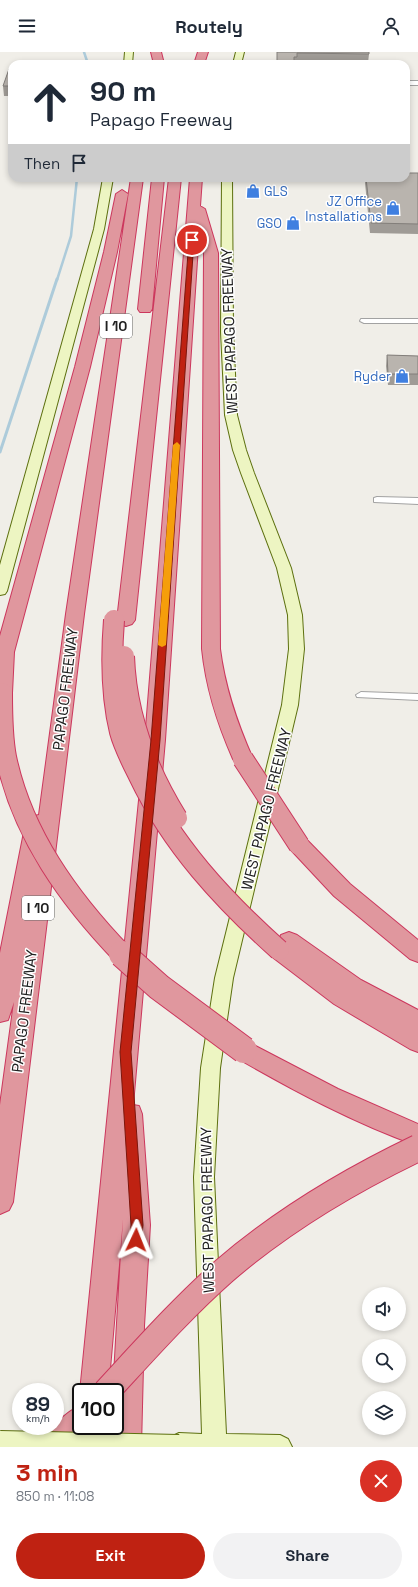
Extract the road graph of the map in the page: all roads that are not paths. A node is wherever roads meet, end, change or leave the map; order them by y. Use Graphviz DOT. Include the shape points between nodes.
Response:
graph roads {
  1 [pos="107,182"];
  2 [pos="124,182"];
  3 [pos="136,182"];
  4 [pos="158,182"];
  5 [pos="175,182"];
  6 [pos="227,182"];
  7 [pos="196,186"];
  8 [pos="364,321"];
  9 [pos="418,321"];
  10 [pos="378,500"];
  11 [pos="418,501"];
  12 [pos="0,591"];
  13 [pos="75,614"];
  14 [pos="120,620"];
  15 [pos="361,696"];
  16 [pos="418,697"];
  17 [pos="284,946"];
  18 [pos="418,953"];
  19 [pos="0,1013"];
  20 [pos="418,1022"];
  21 [pos="418,1042"];
  22 [pos="126,1052"];
  23 [pos="418,1135"];
  24 [pos="418,1148"];
  25 [pos="0,1202"];
  26 [pos="95,1383"];
  27 [pos="114,1383"];
  28 [pos="72,1430"];
  29 [pos="90,1435"];
  30 [pos="0,1441"];
  31 [pos="214,1446"];
  32 [pos="57,1447"];
  33 [pos="89,1447"];
  34 [pos="126,1447"];
  35 [pos="280,1447"];
  1 -- 12 [label="main road" via="99,229"];
  2 -- 23 [label="highway, bridge" via="110,255 5,652 2,722 6,756 16,795 32,835 74,899 104,936 147,977 244,1050 310,1087"];
  3 -- 13 [label="highway, PAPAGO FREEWAY / I 10"];
  4 -- 14 [label="highway"];
  5 -- 14 [label="highway"];
  6 -- 31 [label="main road, WEST PAPAGO FREEWAY" via="228,354 232,424 244,466 290,587 297,639 290,705 220,999 212,1065 205,1138 204,1182 215,1418"];
  7 -- 18 [label="highway, bridge" via="211,253 211,649 213,671 226,723 259,786 299,845 342,890"];
  7 -- 22 [label="highway" via="155,740"];
  8 -- 9 [label="street"];
  10 -- 11 [label="street"];
  13 -- 19 [label="highway"];
  13 -- 25 [label="highway, PAPAGO FREEWAY / I 10"];
  14 -- 17 [label="highway, bridge" via="112,650 115,703 121,733 143,787 159,816 219,894"];
  15 -- 16 [label="street"];
  17 -- 20 [label="highway"];
  17 -- 21 [label="highway" via="342,997"];
  22 -- 26 [label="highway"];
  22 -- 34 [label="highway" via="137,1225"];
  24 -- 27 [label="highway, bridge" via="364,1175 296,1217 221,1274 178,1314"];
  28 -- 32 [label="highway"];
  29 -- 33 [label="highway"];
  30 -- 31 [label="main road, bridge"];
  31 -- 35 [label="main road"];
}
